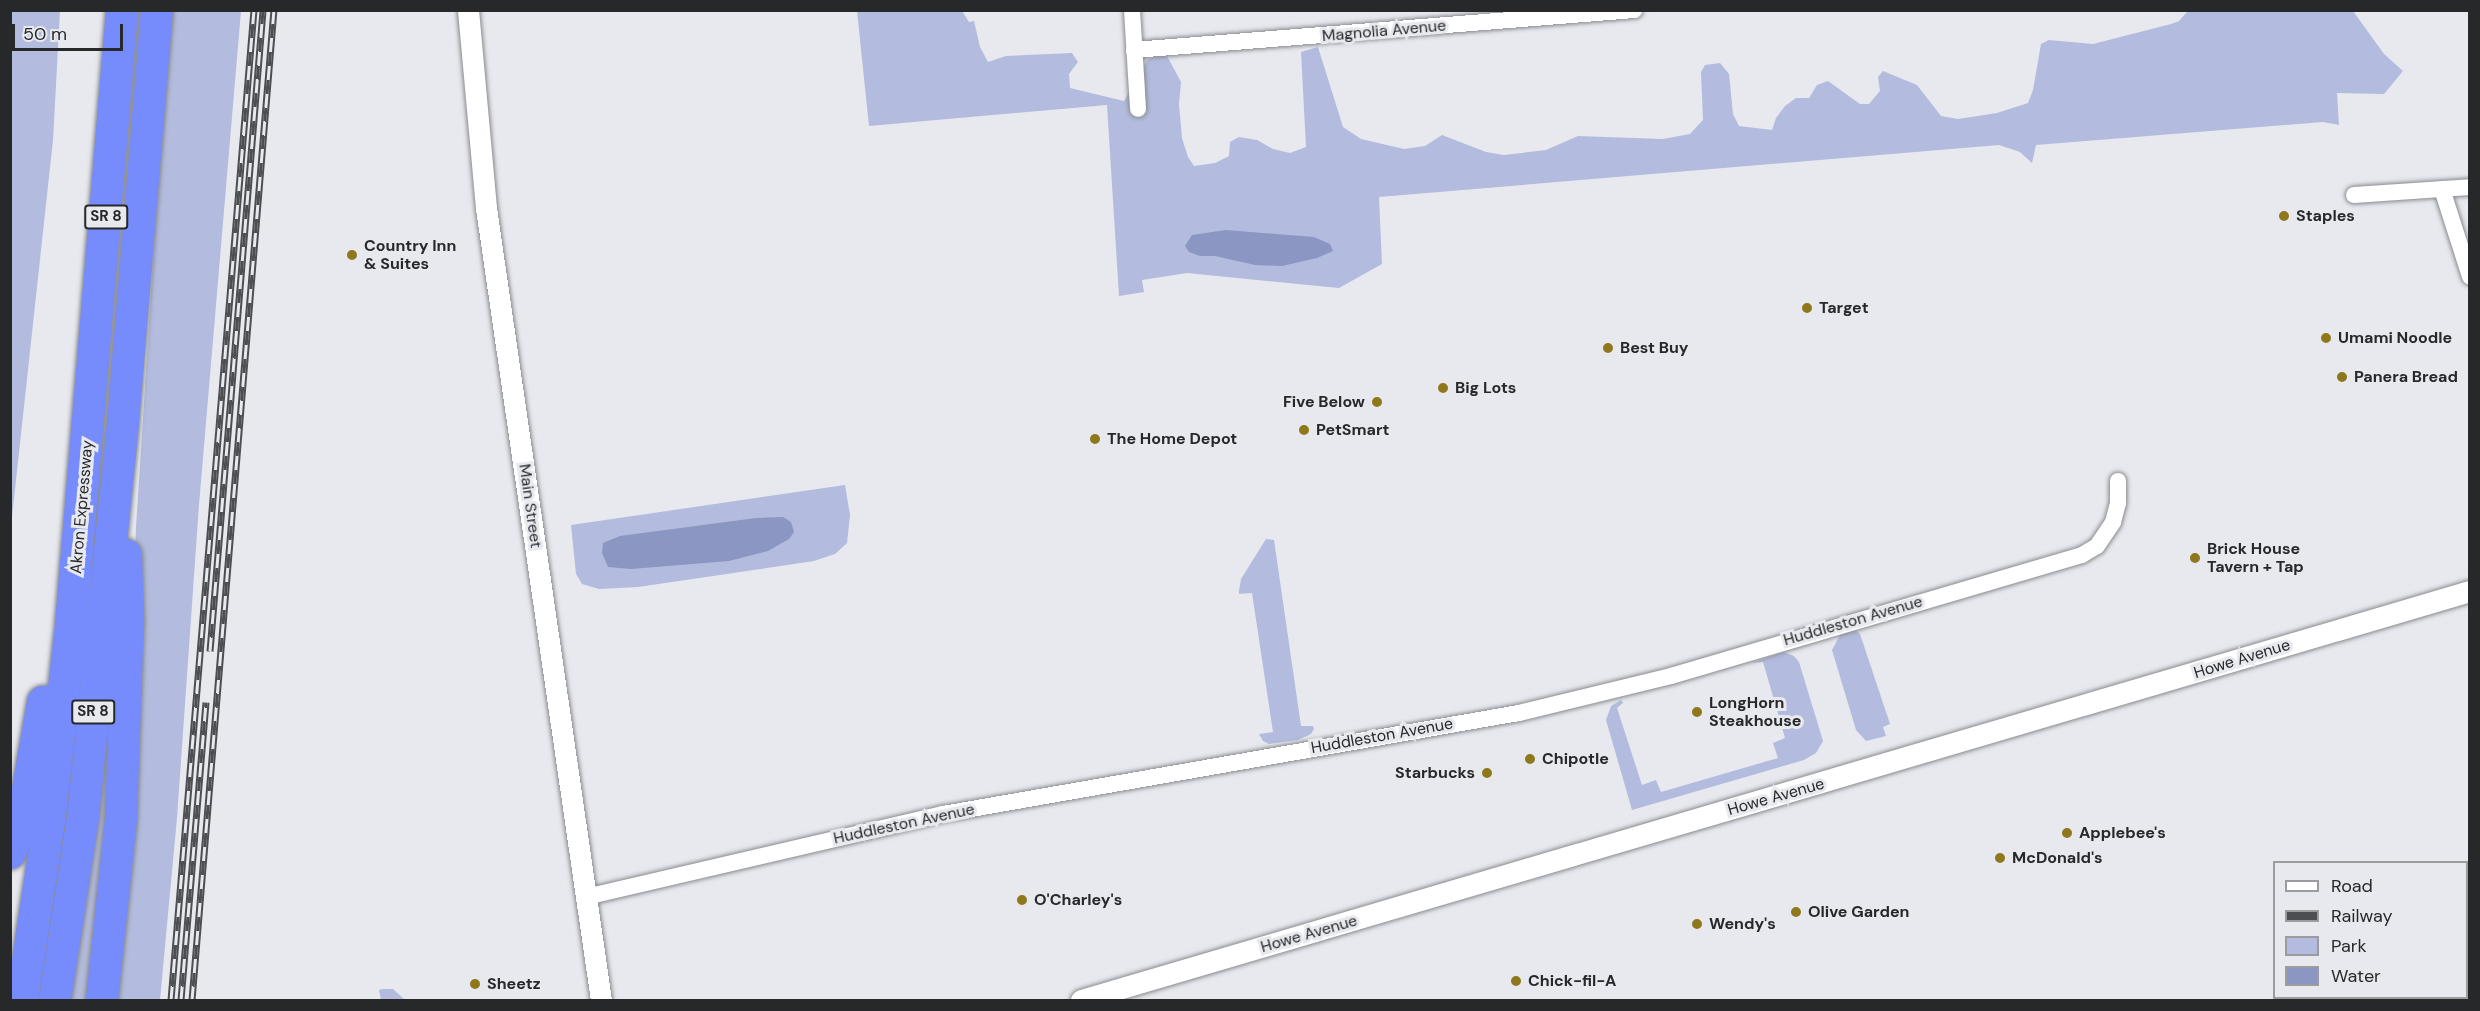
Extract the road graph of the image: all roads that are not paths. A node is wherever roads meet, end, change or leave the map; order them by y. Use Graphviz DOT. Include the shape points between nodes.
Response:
graph roads {
  1 [pos="122,10"];
  2 [pos="157,10"];
  3 [pos="468,10"];
  4 [pos="1132,10"];
  5 [pos="1634,10"];
  6 [pos="1134,50"];
  7 [pos="1138,109"];
  8 [pos="2469,187"];
  9 [pos="2442,189"];
  10 [pos="2354,195"];
  11 [pos="2469,277"];
  12 [pos="123,422"];
  13 [pos="90,423"];
  14 [pos="2118,482"];
  15 [pos="2469,591"];
  16 [pos="10,853"];
  17 [pos="586,897"];
  18 [pos="22,1000"];
  19 [pos="55,1000"];
  20 [pos="102,1000"];
  21 [pos="601,1000"];
  22 [pos="1082,1000"];
  1 -- 13 [label="highway, Akron Expressway / SR 8"];
  2 -- 12 [label="highway, Akron Expressway / SR 8"];
  3 -- 17 [label="street, Main Street" via="486,208"];
  4 -- 6 [label="street"];
  5 -- 6 [label="street, Magnolia Avenue"];
  6 -- 7 [label="street"];
  8 -- 9 [label="street"];
  9 -- 10 [label="street"];
  9 -- 11 [label="street"];
  12 -- 19 [label="highway, Akron Expressway / SR 8" via="83,817"];
  12 -- 20 [label="highway" via="128,622 122,796"];
  13 -- 16 [label="highway" via="22,818"];
  13 -- 18 [label="highway, Akron Expressway / SR 8" via="50,815"];
  14 -- 17 [label="street, Huddleston Avenue" via="2113,522 2097,546 2082,555 1671,676 1519,713 943,814"];
  15 -- 22 [label="street, Howe Avenue"];
  17 -- 21 [label="street, Main Street"];
}
